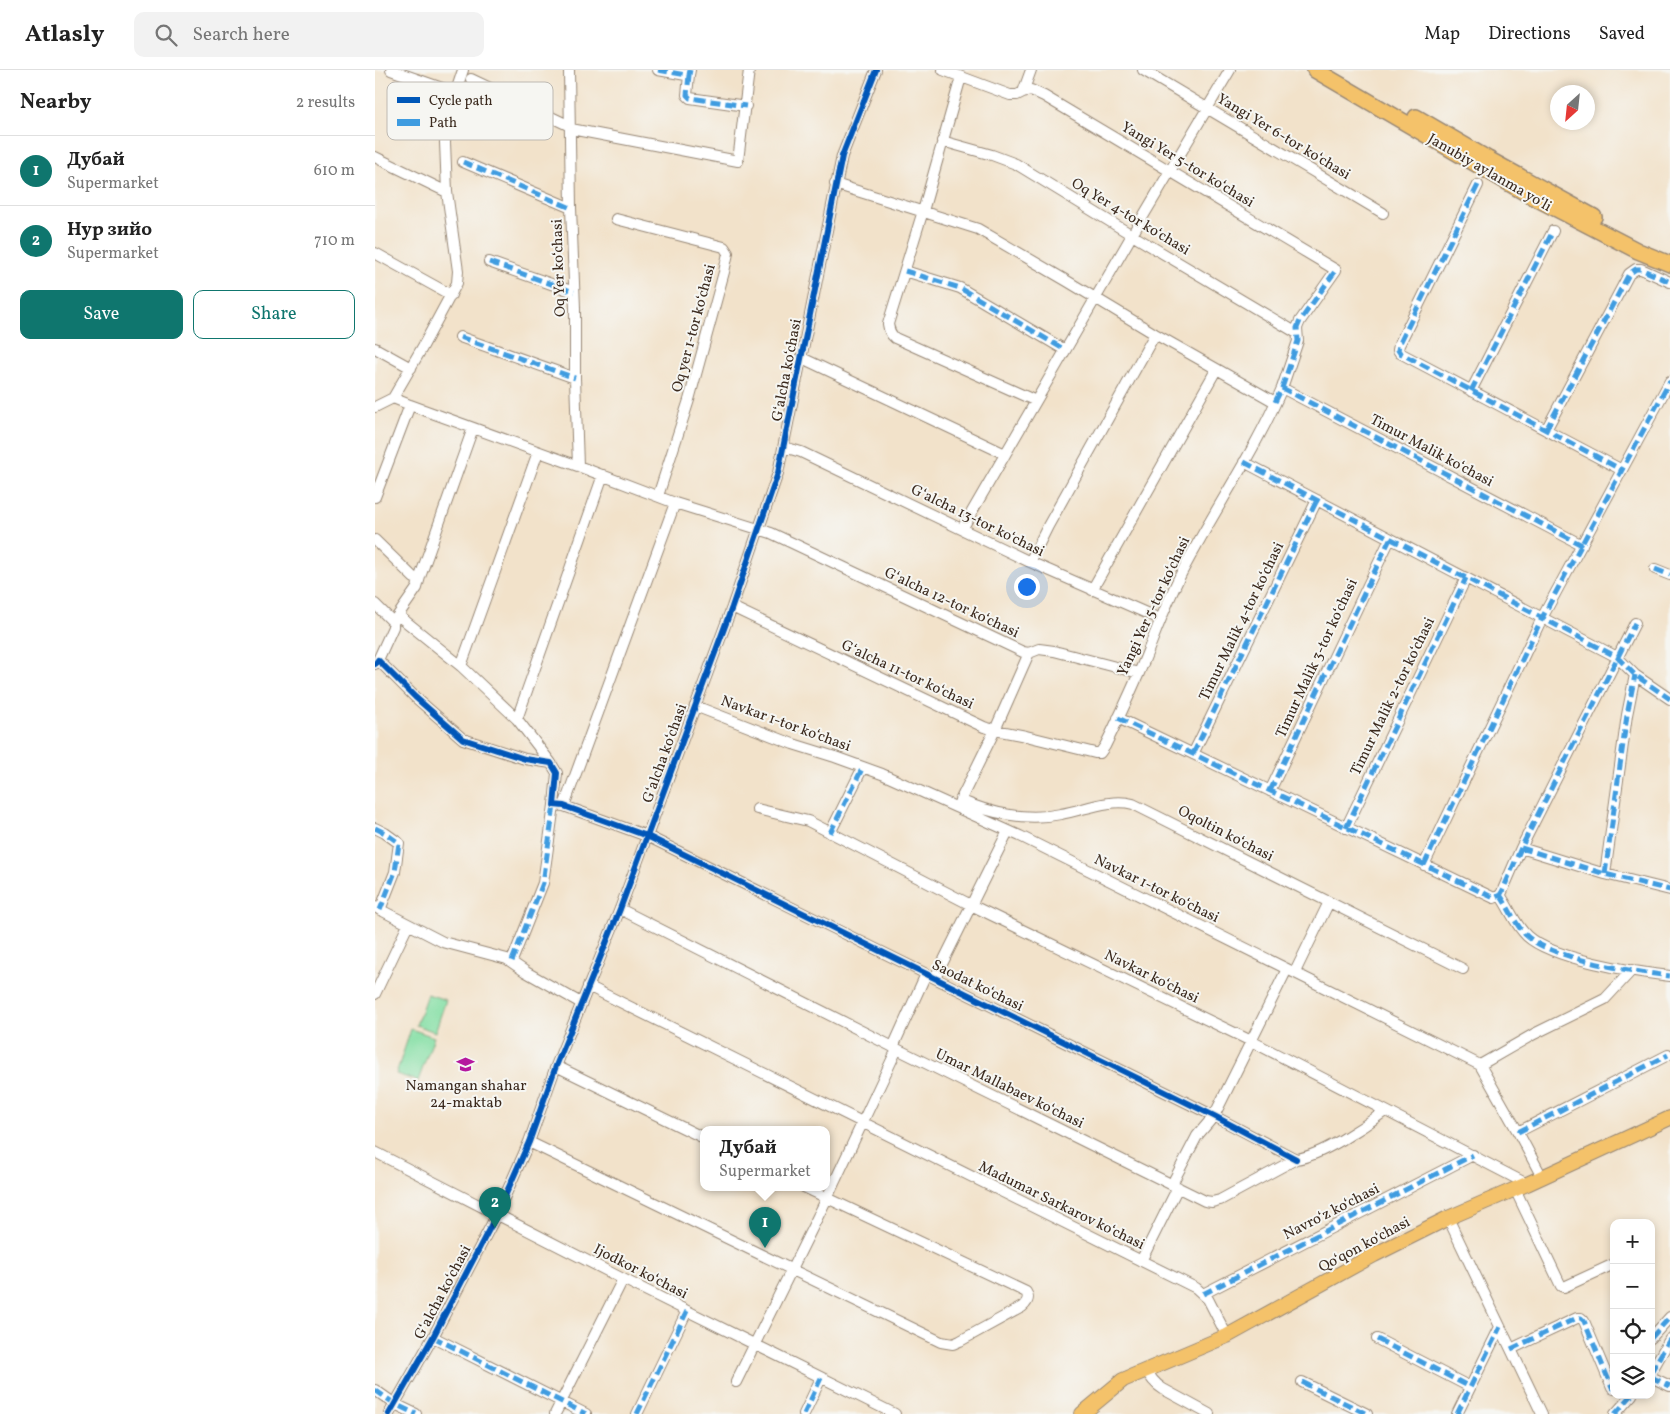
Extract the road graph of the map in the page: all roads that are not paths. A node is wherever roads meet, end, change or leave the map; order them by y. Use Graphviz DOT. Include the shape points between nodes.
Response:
graph roads {
  1 [pos="391,70"];
  2 [pos="463,70"];
  3 [pos="569,70"];
  4 [pos="658,70"];
  5 [pos="749,70"];
  6 [pos="876,70"];
  7 [pos="943,70"];
  8 [pos="1031,70"];
  9 [pos="1143,70"];
  10 [pos="1230,70"];
  11 [pos="1315,70"];
  12 [pos="1334,70"];
  13 [pos="689,72"];
  14 [pos="961,77"];
  15 [pos="471,79"];
  16 [pos="425,82"];
  17 [pos="459,82"];
  18 [pos="477,82"];
  19 [pos="1023,92"];
  20 [pos="745,106"];
  21 [pos="1207,108"];
  22 [pos="553,118"];
  23 [pos="571,127"];
  24 [pos="446,140"];
  25 [pos="942,141"];
  26 [pos="375,157"];
  27 [pos="463,162"];
  28 [pos="1171,171"];
  29 [pos="835,184"];
  30 [pos="1478,185"];
  31 [pos="447,192"];
  32 [pos="571,208"];
  33 [pos="923,211"];
  34 [pos="1383,213"];
  35 [pos="616,219"];
  36 [pos="1553,231"];
  37 [pos="1132,235"];
  38 [pos="375,253"];
  39 [pos="1670,253"];
  40 [pos="489,262"];
  41 [pos="1670,264"];
  42 [pos="905,271"];
  43 [pos="1670,282"];
  44 [pos="574,292"];
  45 [pos="451,295"];
  46 [pos="1096,298"];
  47 [pos="1297,332"];
  48 [pos="1155,334"];
  49 [pos="459,337"];
  50 [pos="375,348"];
  51 [pos="1065,350"];
  52 [pos="802,358"];
  53 [pos="411,368"];
  54 [pos="1216,370"];
  55 [pos="575,378"];
  56 [pos="1670,381"];
  57 [pos="1282,388"];
  58 [pos="1471,391"];
  59 [pos="393,398"];
  60 [pos="1036,402"];
  61 [pos="1275,402"];
  62 [pos="410,405"];
  63 [pos="375,408"];
  64 [pos="473,428"];
  65 [pos="1545,430"];
  66 [pos="784,447"];
  67 [pos="538,452"];
  68 [pos="1005,454"];
  69 [pos="1244,462"];
  70 [pos="578,466"];
  71 [pos="1623,470"];
  72 [pos="603,475"];
  73 [pos="658,496"];
  74 [pos="375,497"];
  75 [pos="1317,500"];
  76 [pos="675,503"];
  77 [pos="759,529"];
  78 [pos="962,529"];
  79 [pos="1390,539"];
  80 [pos="375,540"];
  81 [pos="1582,545"];
  82 [pos="1030,562"];
  83 [pos="1655,569"];
  84 [pos="1670,576"];
  85 [pos="420,577"];
  86 [pos="1466,578"];
  87 [pos="1092,590"];
  88 [pos="375,604"];
  89 [pos="732,607"];
  90 [pos="1542,618"];
  91 [pos="396,619"];
  92 [pos="1161,619"];
  93 [pos="1635,623"];
  94 [pos="1029,653"];
  95 [pos="1617,657"];
  96 [pos="377,662"];
  97 [pos="461,666"];
  98 [pos="1139,673"];
  99 [pos="1635,675"];
  100 [pos="1670,699"];
  101 [pos="695,706"];
  102 [pos="1119,718"];
  103 [pos="517,719"];
  104 [pos="995,730"];
  105 [pos="1193,754"];
  106 [pos="551,763"];
  107 [pos="863,767"];
  108 [pos="1270,791"];
  109 [pos="959,803"];
  110 [pos="559,806"];
  111 [pos="757,809"];
  112 [pos="375,828"];
  113 [pos="1346,828"];
  114 [pos="1008,831"];
  115 [pos="830,832"];
  116 [pos="647,836"];
  117 [pos="1521,848"];
  118 [pos="1424,865"];
  119 [pos="1605,874"];
  120 [pos="1670,890"];
  121 [pos="1501,893"];
  122 [pos="1329,902"];
  123 [pos="971,905"];
  124 [pos="378,908"];
  125 [pos="620,910"];
  126 [pos="408,924"];
  127 [pos="512,961"];
  128 [pos="1463,969"];
  129 [pos="1291,970"];
  130 [pos="1632,970"];
  131 [pos="931,976"];
  132 [pos="1670,976"];
  133 [pos="588,986"];
  134 [pos="376,990"];
  135 [pos="581,1003"];
  136 [pos="1251,1041"];
  137 [pos="895,1048"];
  138 [pos="1668,1055"];
  139 [pos="1479,1065"];
  140 [pos="556,1066"];
  141 [pos="1385,1111"];
  142 [pos="1213,1116"];
  143 [pos="1670,1118"];
  144 [pos="862,1123"];
  145 [pos="1518,1132"];
  146 [pos="700,1136"];
  147 [pos="529,1142"];
  148 [pos="375,1152"];
  149 [pos="1473,1155"];
  150 [pos="1297,1159"];
  151 [pos="1542,1177"];
  152 [pos="1175,1186"];
  153 [pos="1521,1186"];
  154 [pos="812,1191"];
  155 [pos="827,1198"];
  156 [pos="497,1214"];
  157 [pos="1448,1218"];
  158 [pos="1141,1261"];
  159 [pos="1610,1266"];
  160 [pos="792,1269"];
  161 [pos="623,1279"];
  162 [pos="1203,1294"];
  163 [pos="687,1311"];
  164 [pos="1670,1317"];
  165 [pos="1500,1327"];
  166 [pos="1655,1334"];
  167 [pos="1227,1336"];
  168 [pos="433,1337"];
  169 [pos="1377,1339"];
  170 [pos="1670,1339"];
  171 [pos="755,1344"];
  172 [pos="1511,1348"];
  173 [pos="1655,1365"];
  174 [pos="1147,1369"];
  175 [pos="821,1378"];
  176 [pos="1655,1379"];
  177 [pos="736,1382"];
  178 [pos="1302,1382"];
  179 [pos="1610,1383"];
  180 [pos="1471,1386"];
  181 [pos="1670,1386"];
  182 [pos="375,1390"];
  183 [pos="1628,1399"];
  184 [pos="561,1402"];
  185 [pos="395,1404"];
  186 [pos="389,1414"];
  187 [pos="416,1414"];
  188 [pos="555,1414"];
  189 [pos="586,1414"];
  190 [pos="637,1414"];
  191 [pos="804,1414"];
  192 [pos="895,1414"];
  193 [pos="1082,1414"];
  194 [pos="1209,1414"];
  195 [pos="1367,1414"];
  196 [pos="1457,1414"];
  197 [pos="1542,1414"];
  198 [pos="1615,1414"];
  1 -- 16 [label="street"];
  2 -- 17 [label="street"];
  3 -- 23 [label="street, Oq Yer koʻchasi"];
  4 -- 13 [label="street" via="686,75"];
  5 -- 20 [label="street"];
  6 -- 29 [label="street, Gʻalcha koʻchasi" via="842,156"];
  7 -- 14 [label="street, Yangi Yer 5-tor koʻchasi"];
  8 -- 19 [label="street"];
  9 -- 21 [label="street, Yangi Yer 6-tor koʻchasi"];
  10 -- 21 [label="street"];
  11 -- 41 [label="highway, Janubiy aylanma yoʻli" via="1524,192"];
  12 -- 39 [label="highway, Janubiy aylanma yoʻli" via="1612,227"];
  13 -- 20 [label="street" via="687,95 690,98"];
  14 -- 19 [label="street, Yangi Yer 5-tor koʻchasi" via="1010,95"];
  14 -- 25 [label="street"];
  15 -- 18 [label="street"];
  19 -- 28 [label="street, Yangi Yer 5-tor koʻchasi" via="1031,90 1044,96"];
  20 -- 23 [label="street" via="737,161"];
  21 -- 28 [label="street"];
  21 -- 34 [label="street, Yangi Yer 6-tor koʻchasi"];
  22 -- 23 [label="street"];
  23 -- 32 [label="street, Oq Yer koʻchasi"];
  24 -- 31 [label="street"];
  25 -- 33 [label="street"];
  25 -- 37 [label="street, Oq Yer 4-tor koʻchasi" via="1016,164"];
  26 -- 31 [label="street"];
  27 -- 32 [label="street"];
  28 -- 37 [label="street"];
  28 -- 47 [label="street, Yangi Yer 5-tor koʻchasi" via="1336,270 1300,321"];
  29 -- 33 [label="street"];
  29 -- 52 [label="street, Gʻalcha koʻchasi"];
  30 -- 58 [label="street" via="1398,350"];
  31 -- 45 [label="street" via="458,277"];
  32 -- 44 [label="street, Oq Yer koʻchasi"];
  33 -- 42 [label="street"];
  33 -- 46 [label="street" via="977,229"];
  35 -- 73 [label="street, Oq yer 1-tor koʻchasi" via="724,247 728,253 689,400"];
  36 -- 58 [label="street"];
  37 -- 46 [label="street"];
  37 -- 47 [label="street, Oq Yer 4-tor koʻchasi"];
  38 -- 45 [label="street"];
  40 -- 44 [label="street"];
  42 -- 51 [label="street" via="960,288"];
  42 -- 60 [label="street" via="889,324 890,334"];
  43 -- 65 [label="street" via="1641,269 1629,274"];
  44 -- 55 [label="street, Oq Yer koʻchasi"];
  45 -- 53 [label="street"];
  46 -- 48 [label="street"];
  46 -- 51 [label="street"];
  47 -- 57 [label="street" via="1298,341"];
  48 -- 54 [label="street"];
  48 -- 82 [label="street"];
  49 -- 55 [label="street"];
  50 -- 53 [label="street"];
  51 -- 60 [label="street"];
  52 -- 66 [label="street, Gʻalcha koʻchasi"];
  52 -- 68 [label="street"];
  53 -- 59 [label="street"];
  54 -- 61 [label="street"];
  54 -- 87 [label="street"];
  55 -- 70 [label="street, Oq Yer koʻchasi"];
  56 -- 71 [label="street"];
  57 -- 61 [label="street"];
  57 -- 81 [label="street, Timur Malik koʻchasi"];
  58 -- 65 [label="street"];
  59 -- 62 [label="street"];
  59 -- 63 [label="street"];
  60 -- 68 [label="street"];
  61 -- 69 [label="street, Yangi Yer 5-tor koʻchasi"];
  62 -- 64 [label="street"];
  62 -- 74 [label="street"];
  64 -- 67 [label="street"];
  64 -- 85 [label="street"];
  65 -- 71 [label="street"];
  66 -- 77 [label="street, Gʻalcha koʻchasi"];
  66 -- 78 [label="street, Gʻalcha 13-tor koʻchasi" via="801,452"];
  67 -- 70 [label="street"];
  67 -- 97 [label="street"];
  68 -- 78 [label="street"];
  69 -- 75 [label="street"];
  69 -- 92 [label="street, Yangi Yer 5-tor koʻchasi" via="1182,572"];
  70 -- 72 [label="street"];
  71 -- 81 [label="street"];
  72 -- 73 [label="street"];
  72 -- 103 [label="street"];
  73 -- 76 [label="street"];
  75 -- 79 [label="street"];
  75 -- 105 [label="street, Timur Malik 4-tor koʻchasi"];
  76 -- 77 [label="street"];
  76 -- 110 [label="street"];
  77 -- 89 [label="street, Gʻalcha koʻchasi"];
  77 -- 94 [label="street, Gʻalcha 12-tor koʻchasi"];
  78 -- 82 [label="street, Gʻalcha 13-tor koʻchasi"];
  79 -- 86 [label="street"];
  79 -- 108 [label="street, Timur Malik 3-tor koʻchasi"];
  80 -- 85 [label="street" via="414,578"];
  81 -- 90 [label="street"];
  82 -- 87 [label="street, Gʻalcha 13-tor koʻchasi"];
  83 -- 84 [label="street"];
  85 -- 91 [label="street" via="417,588"];
  86 -- 90 [label="street"];
  86 -- 113 [label="street, Timur Malik 2-tor koʻchasi"];
  87 -- 92 [label="street, Gʻalcha 13-tor koʻchasi"];
  88 -- 91 [label="street"];
  89 -- 101 [label="street, Gʻalcha koʻchasi"];
  89 -- 104 [label="street, Gʻalcha 11-tor koʻchasi"];
  90 -- 95 [label="street"];
  90 -- 118 [label="street"];
  91 -- 96 [label="street"];
  91 -- 97 [label="street"];
  92 -- 98 [label="street, Yangi Yer 5-tor koʻchasi"];
  93 -- 95 [label="street"];
  94 -- 98 [label="street, Gʻalcha 12-tor koʻchasi" via="1039,649 1054,651"];
  94 -- 104 [label="street"];
  95 -- 99 [label="street"];
  95 -- 117 [label="street"];
  96 -- 106 [label="street" via="463,739 525,759"];
  97 -- 103 [label="street"];
  98 -- 102 [label="street, Yangi Yer 5-tor koʻchasi"];
  99 -- 100 [label="street"];
  99 -- 119 [label="street"];
  101 -- 107 [label="street, Navkar 1-tor koʻchasi"];
  101 -- 116 [label="street, Gʻalcha koʻchasi"];
  102 -- 104 [label="street, Gʻalcha 11-tor koʻchasi" via="1105,746 1095,754"];
  102 -- 105 [label="street"];
  103 -- 106 [label="street"];
  104 -- 109 [label="street"];
  105 -- 108 [label="street"];
  106 -- 110 [label="street" via="557,773"];
  107 -- 109 [label="street, Navkar 1-tor koʻchasi"];
  107 -- 115 [label="street"];
  108 -- 113 [label="street"];
  109 -- 114 [label="street, Navkar 1-tor koʻchasi"];
  109 -- 122 [label="street, Oqoltin koʻchasi" via="1030,817 1115,802 1133,804"];
  110 -- 116 [label="street, Saodat koʻchasi"];
  110 -- 127 [label="street" via="543,883"];
  111 -- 115 [label="street, Navkar koʻchasi" via="808,821"];
  112 -- 124 [label="street" via="399,843 395,872"];
  113 -- 118 [label="street"];
  114 -- 123 [label="street"];
  114 -- 129 [label="street, Navkar 1-tor koʻchasi"];
  115 -- 123 [label="street, Navkar koʻchasi"];
  116 -- 125 [label="street, Gʻalcha koʻchasi"];
  116 -- 131 [label="street, Saodat koʻchasi"];
  117 -- 119 [label="street"];
  117 -- 121 [label="street"];
  118 -- 121 [label="street" via="1494,898"];
  119 -- 120 [label="street"];
  121 -- 130 [label="street" via="1518,926 1541,946"];
  122 -- 128 [label="street, Oqoltin koʻchasi"];
  122 -- 129 [label="street"];
  123 -- 131 [label="street"];
  123 -- 136 [label="street, Navkar koʻchasi"];
  124 -- 126 [label="street"];
  125 -- 133 [label="street, Gʻalcha koʻchasi"];
  125 -- 137 [label="street, Umar Mallabaev koʻchasi"];
  126 -- 127 [label="street" via="443,942"];
  126 -- 134 [label="street"];
  127 -- 135 [label="street"];
  129 -- 136 [label="street"];
  129 -- 139 [label="street, Navkar 1-tor koʻchasi"];
  130 -- 132 [label="street"];
  130 -- 139 [label="street" via="1605,999"];
  131 -- 137 [label="street"];
  131 -- 142 [label="street, Saodat koʻchasi"];
  133 -- 135 [label="street, Gʻalcha koʻchasi"];
  133 -- 144 [label="street, Madumar Sarkarov koʻchasi"];
  135 -- 140 [label="street, Gʻalcha koʻchasi"];
  136 -- 141 [label="street, Navkar koʻchasi"];
  136 -- 142 [label="street"];
  137 -- 144 [label="street"];
  137 -- 152 [label="street, Umar Mallabaev koʻchasi"];
  138 -- 145 [label="street"];
  139 -- 145 [label="street"];
  140 -- 146 [label="street"];
  140 -- 147 [label="street, Gʻalcha koʻchasi"];
  141 -- 149 [label="street, Navkar koʻchasi"];
  141 -- 150 [label="street, Umar Mallabaev koʻchasi" via="1358,1130"];
  142 -- 150 [label="street, Saodat koʻchasi"];
  142 -- 152 [label="street" via="1197,1136"];
  143 -- 151 [label="main road, Qoʻqon koʻchasi"];
  144 -- 155 [label="street"];
  144 -- 158 [label="street, Madumar Sarkarov koʻchasi"];
  145 -- 151 [label="street"];
  147 -- 156 [label="street, Gʻalcha koʻchasi"];
  147 -- 160 [label="street"];
  148 -- 156 [label="street, Ijodkor koʻchasi"];
  149 -- 153 [label="street, Navkar koʻchasi"];
  149 -- 162 [label="street, Navroʻz koʻchasi"];
  150 -- 152 [label="street, Umar Mallabaev koʻchasi" via="1212,1202"];
  151 -- 153 [label="main road, Qoʻqon koʻchasi"];
  152 -- 158 [label="street"];
  153 -- 157 [label="main road, Qoʻqon koʻchasi"];
  153 -- 159 [label="street" via="1561,1286"];
  154 -- 155 [label="street"];
  155 -- 160 [label="street"];
  155 -- 160 [label="street" via="1026,1292 1027,1302 959,1341 947,1344"];
  156 -- 161 [label="street, Ijodkor koʻchasi"];
  156 -- 168 [label="street, Gʻalcha koʻchasi"];
  157 -- 165 [label="street"];
  157 -- 167 [label="main road, Qoʻqon koʻchasi"];
  158 -- 162 [label="street, Madumar Sarkarov koʻchasi"];
  160 -- 171 [label="street"];
  161 -- 163 [label="street, Ijodkor koʻchasi"];
  161 -- 184 [label="street"];
  162 -- 167 [label="street, Madumar Sarkarov koʻchasi"];
  163 -- 171 [label="street, Ijodkor koʻchasi"];
  163 -- 190 [label="street"];
  164 -- 166 [label="street"];
  165 -- 172 [label="street"];
  165 -- 180 [label="street"];
  167 -- 174 [label="main road, Qoʻqon koʻchasi"];
  168 -- 184 [label="street"];
  168 -- 185 [label="street, Gʻalcha koʻchasi"];
  169 -- 180 [label="street"];
  170 -- 173 [label="street"];
  171 -- 175 [label="street, Ijodkor koʻchasi"];
  171 -- 177 [label="street"];
  172 -- 179 [label="street" via="1581,1318"];
  172 -- 197 [label="street"];
  174 -- 193 [label="main road, Qoʻqon koʻchasi" via="1123,1380"];
  174 -- 194 [label="street" via="1163,1389"];
  175 -- 191 [label="street"];
  175 -- 192 [label="street, Ijodkor koʻchasi"];
  176 -- 181 [label="street"];
  178 -- 195 [label="street"];
  180 -- 196 [label="street"];
  182 -- 185 [label="street"];
  183 -- 198 [label="street"];
  184 -- 188 [label="street"];
  184 -- 189 [label="street"];
  185 -- 186 [label="street, Gʻalcha koʻchasi"];
  185 -- 187 [label="street"];
}
